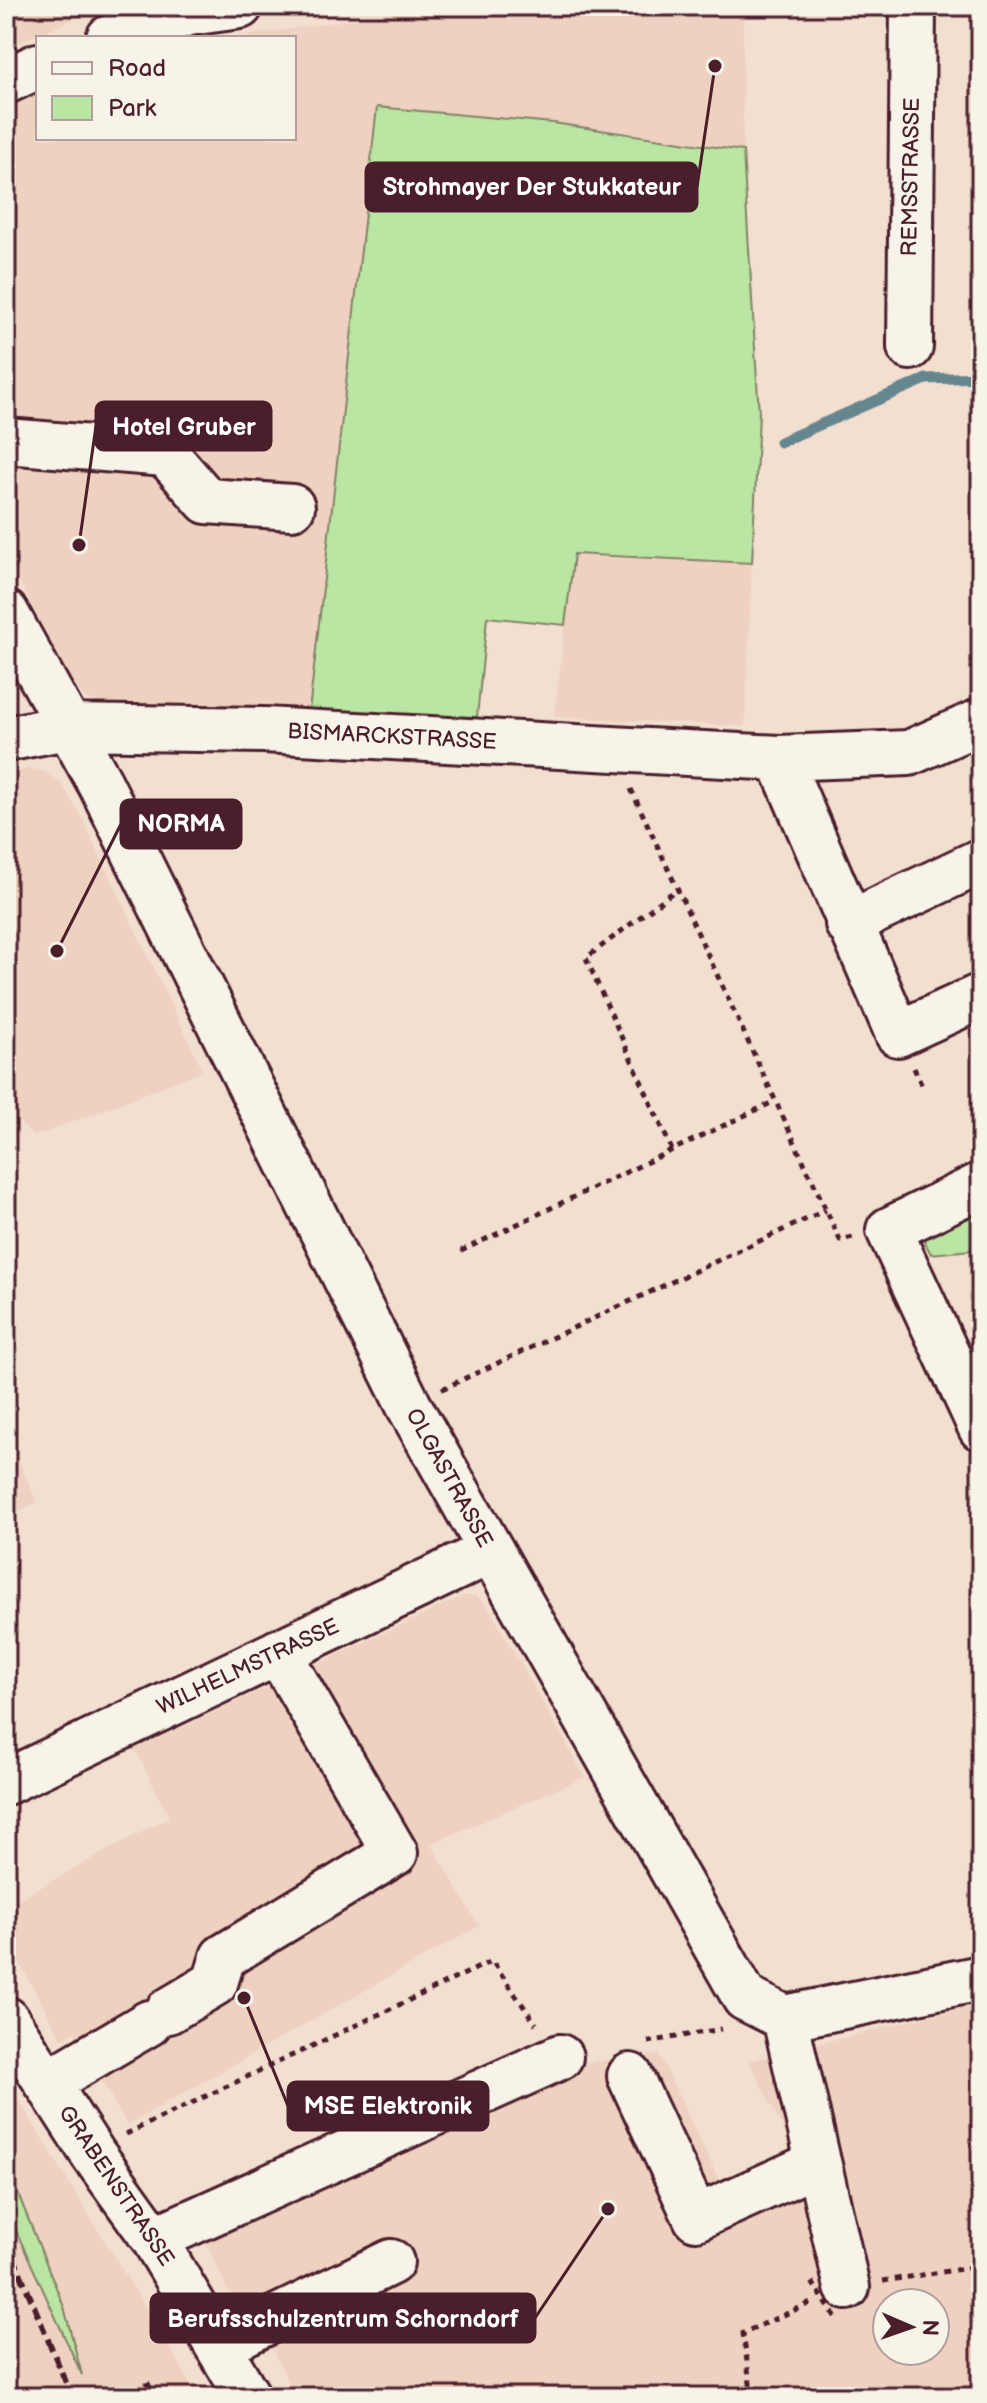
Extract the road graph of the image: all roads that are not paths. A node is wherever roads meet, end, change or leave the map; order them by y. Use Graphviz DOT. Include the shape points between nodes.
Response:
graph roads {
  1 [pos="240,6"];
  2 [pos="913,6"];
  3 [pos="115,36"];
  4 [pos="36,67"];
  5 [pos="6,81"];
  6 [pos="910,347"];
  7 [pos="6,441"];
  8 [pos="292,507"];
  9 [pos="6,613"];
  10 [pos="981,721"];
  11 [pos="67,727"];
  12 [pos="6,739"];
  13 [pos="779,758"];
  14 [pos="981,861"];
  15 [pos="848,924"];
  16 [pos="981,996"];
  17 [pos="981,1185"];
  18 [pos="981,1428"];
  19 [pos="489,1552"];
  20 [pos="278,1652"];
  21 [pos="6,1782"];
  22 [pos="981,1978"];
  23 [pos="785,2018"];
  24 [pos="6,2019"];
  25 [pos="560,2057"];
  26 [pos="632,2060"];
  27 [pos="47,2083"];
  28 [pos="818,2163"];
  29 [pos="154,2239"];
  30 [pos="391,2262"];
  31 [pos="832,2297"];
  32 [pos="218,2346"];
  33 [pos="248,2397"];
  1 -- 3 [label="street" via="189,13"];
  2 -- 6 [label="street, REMSSTRASSE"];
  4 -- 5 [label="street"];
  7 -- 8 [label="street" via="166,454 207,501"];
  9 -- 11 [label="street"];
  10 -- 13 [label="street, BISMARCKSTRASSE" via="909,753"];
  11 -- 12 [label="street, BISMARCKSTRASSE"];
  11 -- 13 [label="street, BISMARCKSTRASSE" via="437,737"];
  11 -- 19 [label="street, OLGASTRASSE" via="101,785 409,1406"];
  13 -- 15 [label="street"];
  14 -- 15 [label="street"];
  15 -- 16 [label="street" via="898,1034"];
  17 -- 18 [label="street" via="889,1230"];
  19 -- 20 [label="street, WILHELMSTRASSE"];
  19 -- 23 [label="street, OLGASTRASSE" via="745,1998"];
  20 -- 21 [label="street, WILHELMSTRASSE"];
  20 -- 27 [label="street" via="395,1853 223,1957 215,1983"];
  22 -- 23 [label="street"];
  23 -- 28 [label="street"];
  24 -- 27 [label="street, GRABENSTRASSE"];
  25 -- 29 [label="street"];
  26 -- 28 [label="street" via="696,2218"];
  27 -- 29 [label="street, GRABENSTRASSE"];
  28 -- 31 [label="street"];
  29 -- 32 [label="street, GRABENSTRASSE"];
  30 -- 32 [label="street"];
  32 -- 33 [label="street, GRABENSTRASSE"];
}
